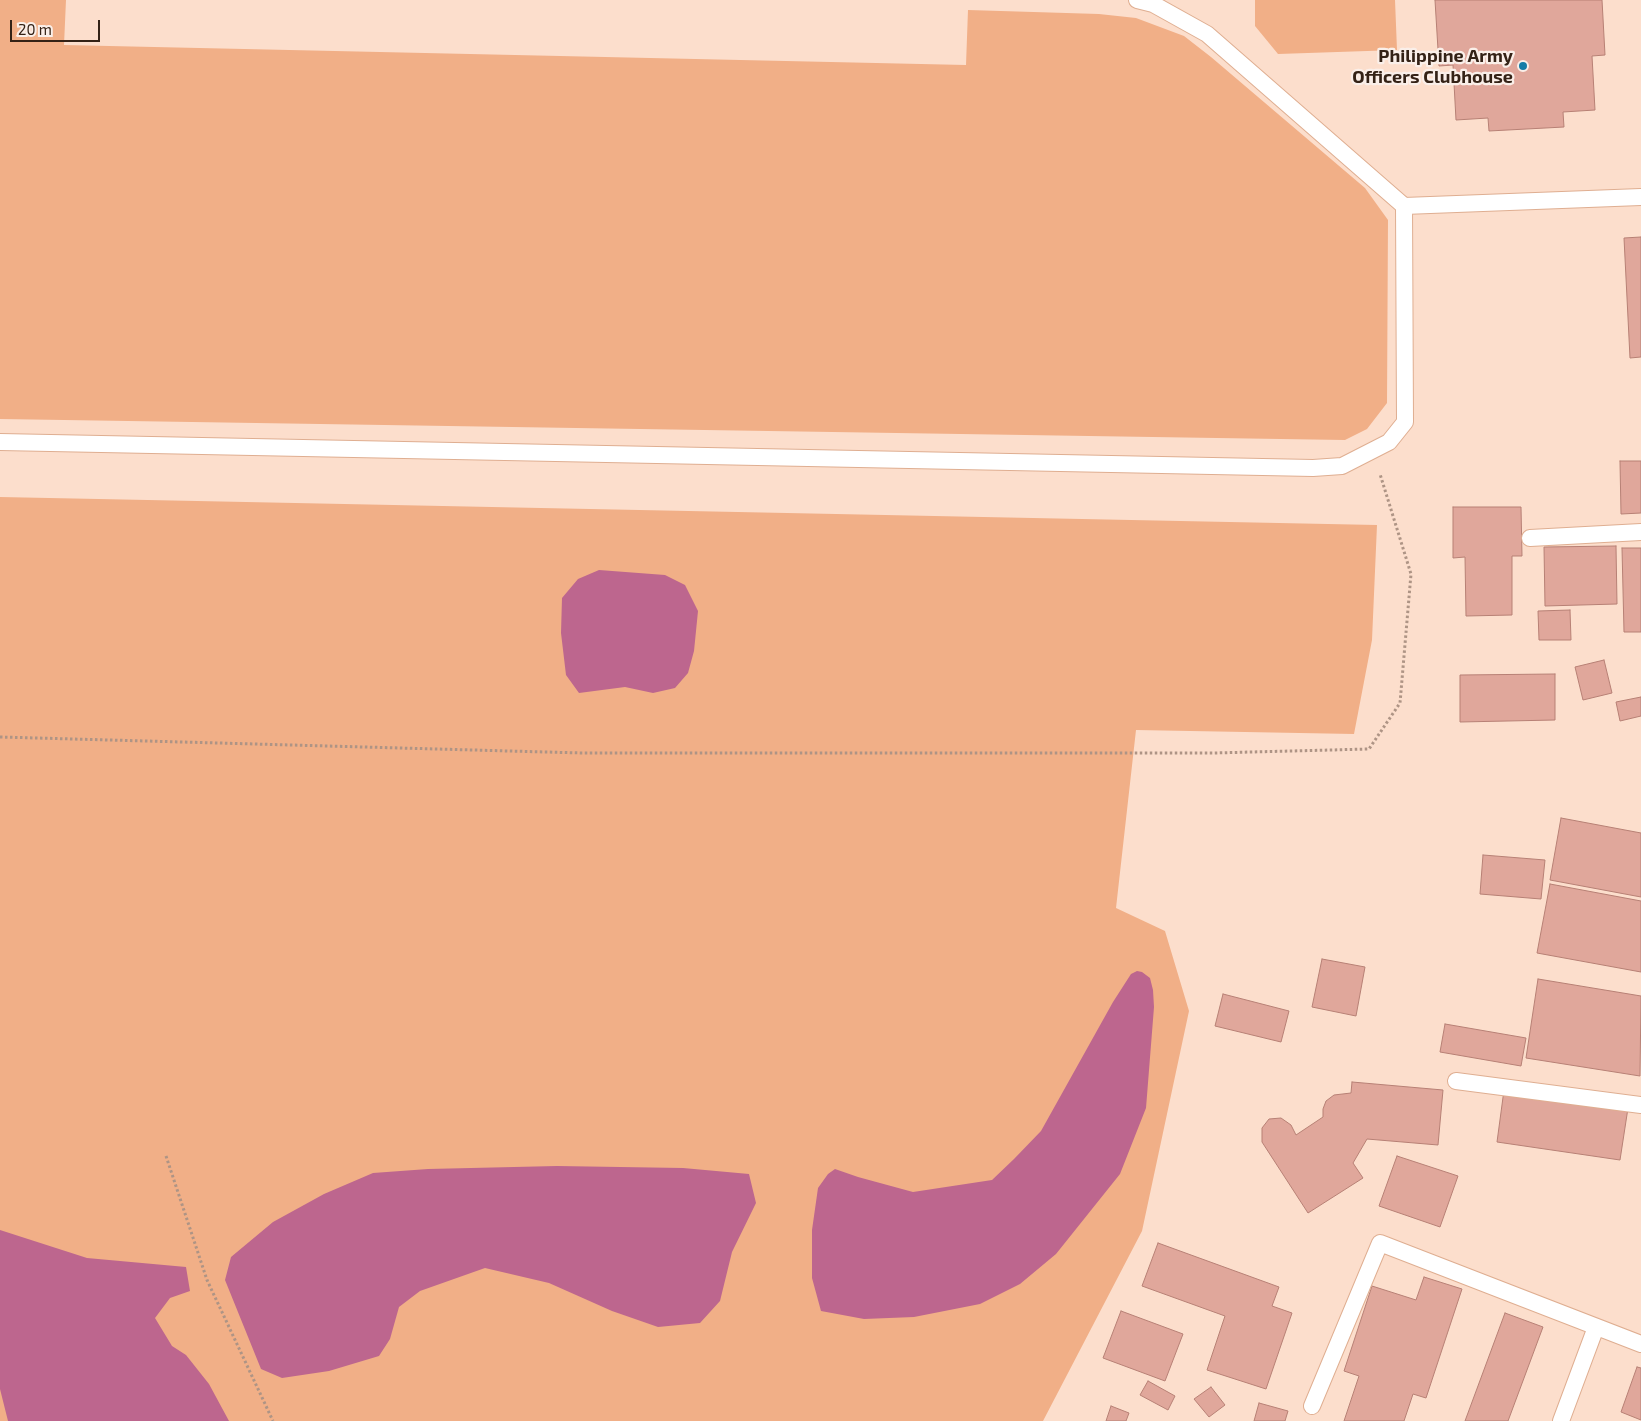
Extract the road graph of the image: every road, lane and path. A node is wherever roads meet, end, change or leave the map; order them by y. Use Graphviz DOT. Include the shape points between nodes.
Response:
graph roads {
  1 [pos="1137,0"];
  2 [pos="1641,197"];
  3 [pos="1404,206"];
  4 [pos="0,442"];
  5 [pos="1373,452"];
  6 [pos="1641,532"];
  7 [pos="1530,538"];
  8 [pos="0,737"];
  9 [pos="1456,1081"];
  10 [pos="1641,1105"];
  11 [pos="166,1156"];
  12 [pos="1596,1327"];
  13 [pos="1641,1344"];
  14 [pos="1312,1406"];
  15 [pos="273,1421"];
  16 [pos="1561,1421"];
  1 -- 3 [label="lane" via="1153,4 1207,34"];
  2 -- 3 [label="lane"];
  3 -- 5 [label="lane" via="1405,422 1389,442"];
  4 -- 5 [label="lane" via="1313,468 1342,466"];
  5 -- 8 [label="path" via="1411,574 1400,703 1369,749 582,752"];
  6 -- 7 [label="lane"];
  9 -- 10 [label="lane"];
  11 -- 15 [label="path" via="207,1280"];
  12 -- 13 [label="lane"];
  12 -- 14 [label="lane" via="1380,1243"];
  12 -- 16 [label="lane"];
}
